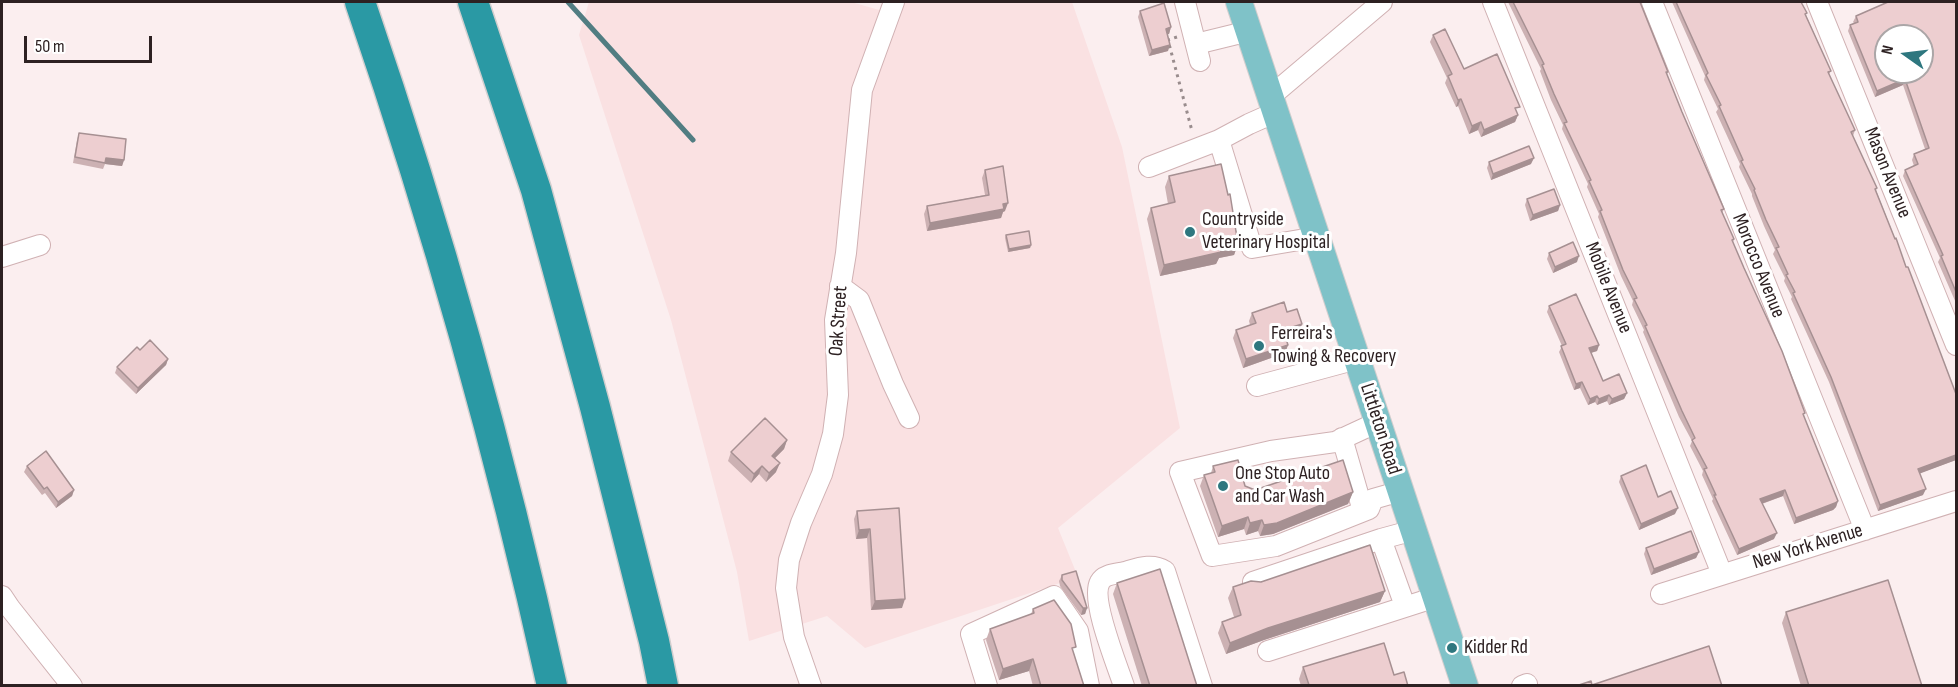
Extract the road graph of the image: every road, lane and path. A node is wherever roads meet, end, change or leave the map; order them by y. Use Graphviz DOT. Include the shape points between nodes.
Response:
graph roads {
  1 [pos="360,2"];
  2 [pos="473,2"];
  3 [pos="894,2"];
  4 [pos="1185,2"];
  5 [pos="1239,2"];
  6 [pos="1382,2"];
  7 [pos="1493,2"];
  8 [pos="1652,2"];
  9 [pos="1817,2"];
  10 [pos="1249,31"];
  11 [pos="1196,45"];
  12 [pos="1274,104"];
  13 [pos="1219,140"];
  14 [pos="1196,149"];
  15 [pos="1149,167"];
  16 [pos="1317,237"];
  17 [pos="40,245"];
  18 [pos="2,256"];
  19 [pos="840,286"];
  20 [pos="1956,345"];
  21 [pos="1358,359"];
  22 [pos="1257,386"];
  23 [pos="909,418"];
  24 [pos="1378,422"];
  25 [pos="1342,438"];
  26 [pos="1401,491"];
  27 [pos="1956,501"];
  28 [pos="1363,511"];
  29 [pos="1414,530"];
  30 [pos="1865,530"];
  31 [pos="1381,539"];
  32 [pos="1722,574"];
  33 [pos="1253,582"];
  34 [pos="1660,594"];
  35 [pos="1436,597"];
  36 [pos="4,606"];
  37 [pos="1405,606"];
  38 [pos="1269,651"];
  39 [pos="72,686"];
  40 [pos="552,686"];
  41 [pos="663,686"];
  42 [pos="811,686"];
  43 [pos="987,686"];
  44 [pos="1089,686"];
  45 [pos="1124,686"];
  46 [pos="1202,686"];
  47 [pos="1465,686"];
  1 -- 40 [label="highway" via="447,273 489,420"];
  2 -- 41 [label="highway" via="536,190 601,429"];
  3 -- 19 [label="street, Oak Street" via="862,90"];
  4 -- 11 [label="street"];
  5 -- 10 [label="main road, Littleton Road"];
  6 -- 12 [label="street"];
  7 -- 32 [label="street, Mobile Avenue"];
  8 -- 30 [label="street, Morocco Avenue"];
  9 -- 20 [label="street, Mason Avenue"];
  10 -- 11 [label="street"];
  10 -- 12 [label="main road, Littleton Road"];
  11 -- 14 [label="path" via="1167,40"];
  12 -- 13 [label="street"];
  12 -- 16 [label="main road, Littleton Road"];
  13 -- 14 [label="street"];
  13 -- 16 [label="street" via="1252,248"];
  14 -- 15 [label="street"];
  16 -- 21 [label="main road, Littleton Road"];
  17 -- 18 [label="street"];
  19 -- 23 [label="street" via="859,300"];
  19 -- 42 [label="street, Oak Street" via="835,320 838,395 832,434 822,474 789,560 786,588 794,637"];
  21 -- 22 [label="street"];
  21 -- 24 [label="main road, Littleton Road"];
  24 -- 25 [label="street"];
  24 -- 26 [label="main road, Littleton Road"];
  25 -- 28 [label="street"];
  25 -- 28 [label="street" via="1180,472 1212,556 1276,546"];
  26 -- 28 [label="street" via="1373,499 1370,509"];
  26 -- 29 [label="main road, Littleton Road"];
  27 -- 30 [label="street, New York Avenue"];
  29 -- 31 [label="street"];
  29 -- 35 [label="main road, Littleton Road"];
  30 -- 32 [label="street, New York Avenue"];
  31 -- 33 [label="street"];
  31 -- 37 [label="street"];
  32 -- 34 [label="street, New York Avenue"];
  35 -- 37 [label="street"];
  35 -- 47 [label="main road, Littleton Road"];
  36 -- 39 [label="street"];
  37 -- 38 [label="street"];
  43 -- 44 [label="street" via="971,634 1054,596 1078,631"];
  45 -- 46 [label="street" via="1096,595 1104,577 1148,566 1165,571"];
}
